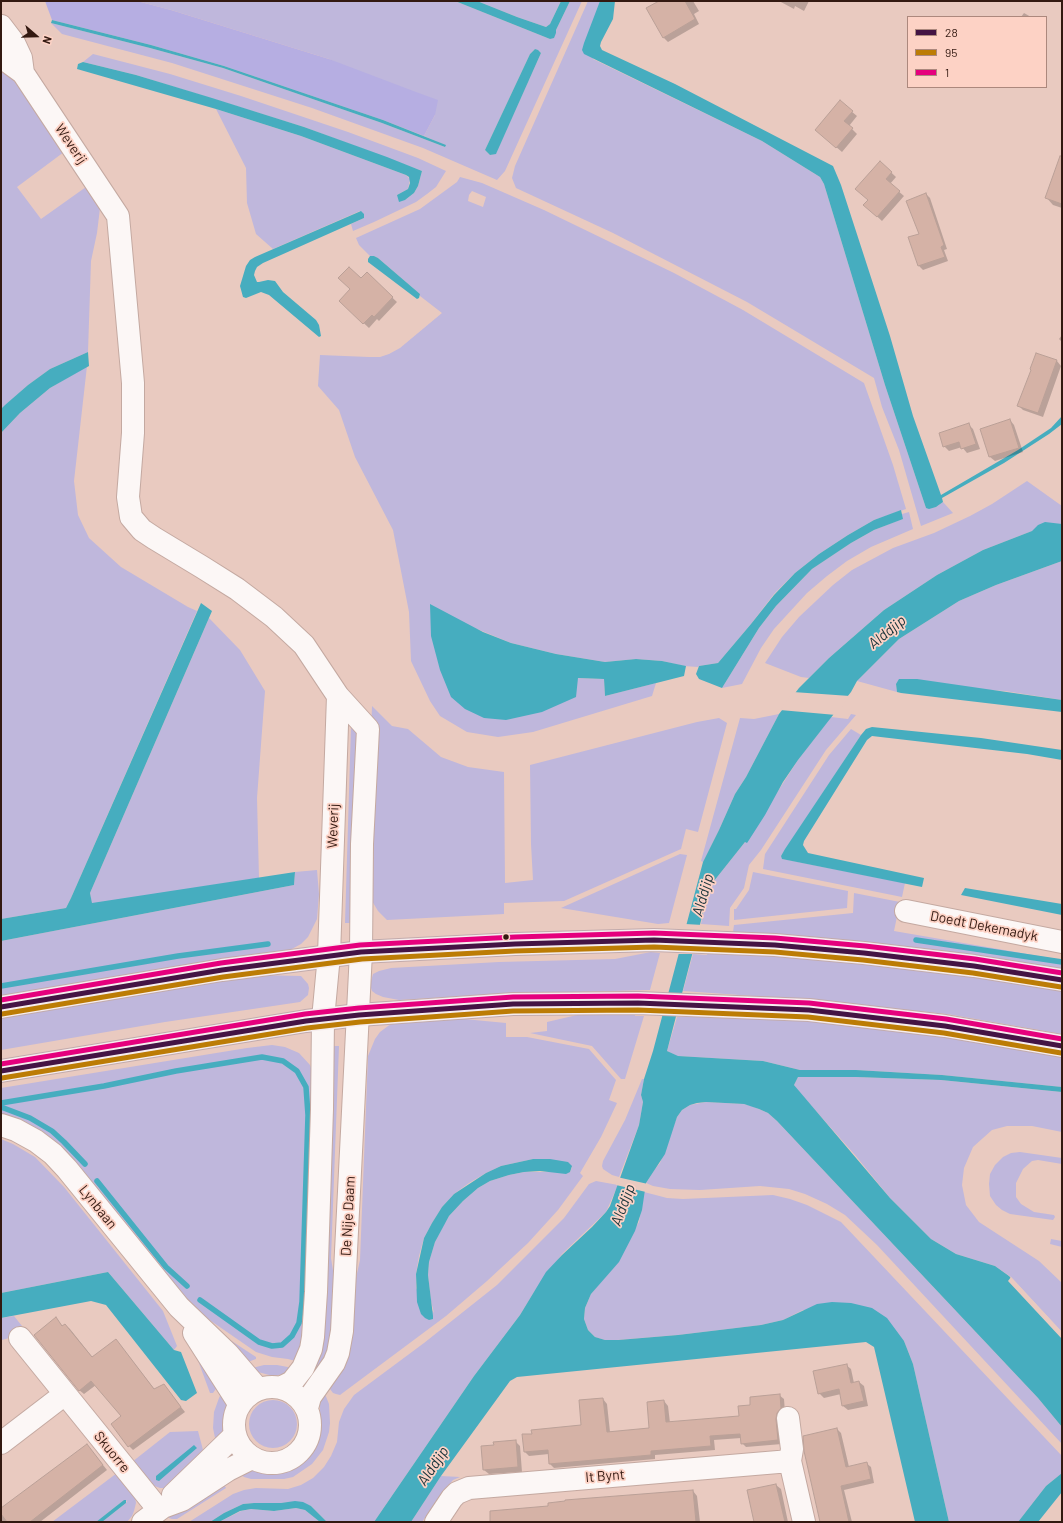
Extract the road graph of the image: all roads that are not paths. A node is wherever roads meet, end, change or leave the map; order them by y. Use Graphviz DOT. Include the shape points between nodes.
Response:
graph roads {
  1 [pos="1,26"];
  2 [pos="1,55"];
  3 [pos="23,72"];
  4 [pos="338,696"];
  5 [pos="906,911"];
  6 [pos="1062,942"];
  7 [pos="362,952"];
  8 [pos="329,955"];
  9 [pos="1062,980"];
  10 [pos="1,1007"];
  11 [pos="359,1015"];
  12 [pos="323,1019"];
  13 [pos="1062,1046"];
  14 [pos="1,1071"];
  15 [pos="1,1125"];
  16 [pos="178,1307"];
  17 [pos="20,1338"];
  18 [pos="282,1387"];
  19 [pos="258,1389"];
  20 [pos="65,1394"];
  21 [pos="240,1405"];
  22 [pos="307,1408"];
  23 [pos="788,1418"];
  24 [pos="11,1425"];
  25 [pos="235,1435"];
  26 [pos="1,1443"];
  27 [pos="252,1458"];
  28 [pos="790,1460"];
  29 [pos="155,1513"];
  30 [pos="436,1522"];
  31 [pos="804,1522"];
  1 -- 3 [label="street, Weverij" via="14,43 21,58"];
  2 -- 3 [label="street, Weverij"];
  3 -- 4 [label="street, Weverij" via="118,216 133,383 133,433 128,497 131,517 142,530 237,589 274,617 304,645"];
  4 -- 7 [label="street" via="368,729 362,844"];
  4 -- 8 [label="street, Weverij"];
  5 -- 6 [label="street, Doedt Dekemadyk"];
  7 -- 8 [label="main road"];
  7 -- 9 [label="main road" via="515,944 711,941 864,953"];
  7 -- 11 [label="street, De Nije Daam"];
  8 -- 10 [label="main road"];
  8 -- 12 [label="street, Weverij"];
  11 -- 12 [label="main road"];
  11 -- 13 [label="main road" via="513,1004 694,1004 809,1010 945,1026"];
  11 -- 22 [label="street, De Nije Daam" via="342,1331 334,1363 310,1397"];
  12 -- 14 [label="main road"];
  12 -- 18 [label="street, De Nije Daam" via="314,1337 303,1368 292,1382"];
  15 -- 16 [label="street, Lynbaan" via="36,1141 53,1154"];
  16 -- 19 [label="street, Lynbaan" via="228,1354"];
  16 -- 21 [label="street, Lynbaan"];
  17 -- 20 [label="street, Skuorre"];
  18 -- 19 [label="street"];
  18 -- 22 [label="street" via="298,1396"];
  19 -- 21 [label="street" via="244,1398"];
  20 -- 24 [label="street"];
  20 -- 29 [label="street, Skuorre"];
  21 -- 25 [label="street" via="235,1414"];
  22 -- 27 [label="street" via="311,1427 309,1437 298,1453 290,1459 276,1463 261,1462"];
  23 -- 28 [label="street" via="792,1449"];
  24 -- 26 [label="street"];
  25 -- 27 [label="street" via="244,1452"];
  25 -- 29 [label="street"];
  27 -- 29 [label="street" via="228,1470 182,1500"];
  28 -- 30 [label="street, It Bynt" via="469,1488 452,1498"];
  28 -- 31 [label="street"];
}
